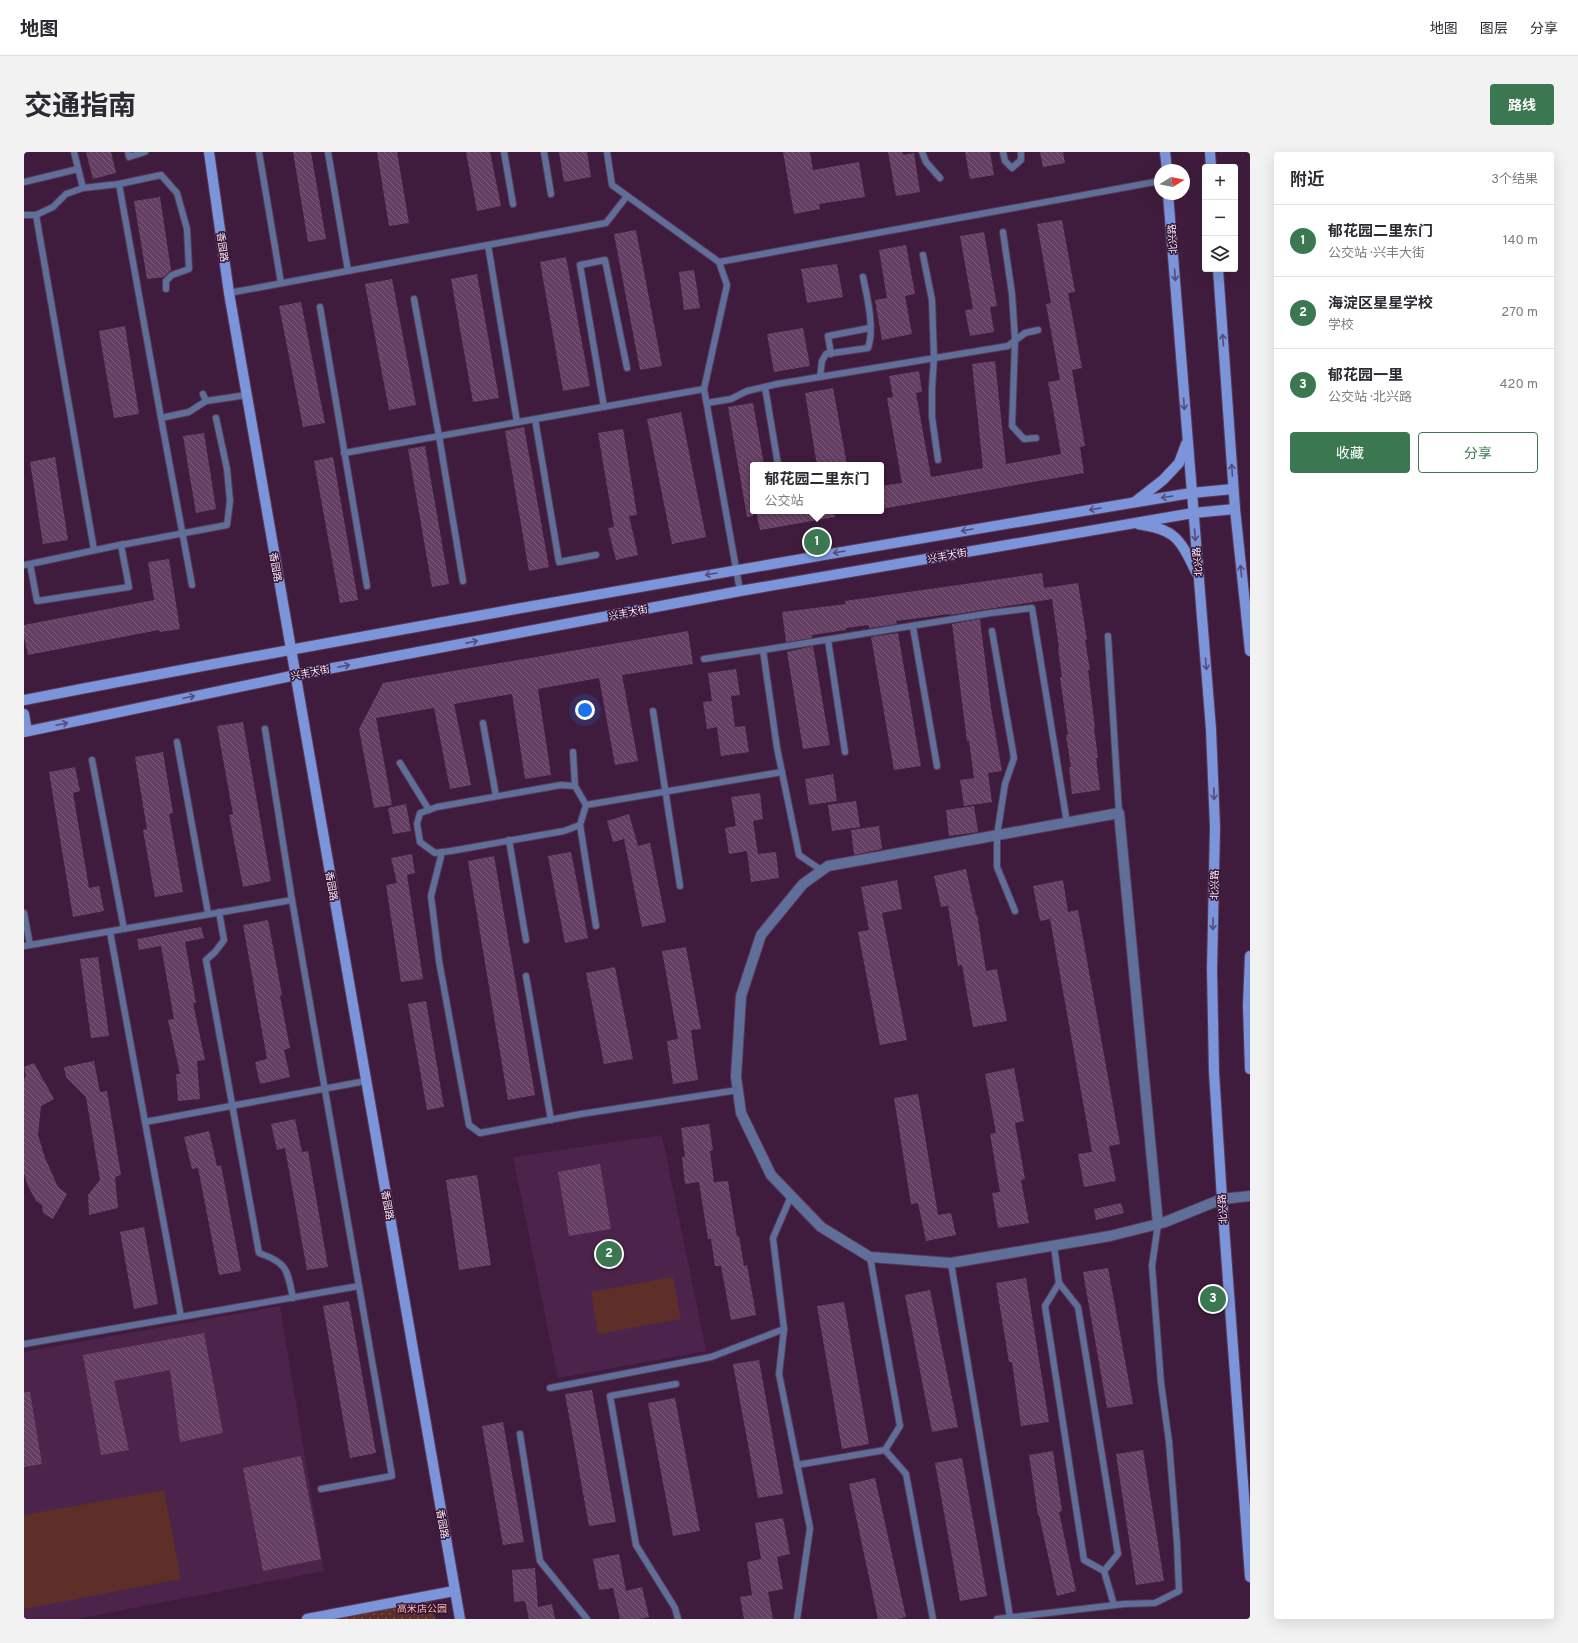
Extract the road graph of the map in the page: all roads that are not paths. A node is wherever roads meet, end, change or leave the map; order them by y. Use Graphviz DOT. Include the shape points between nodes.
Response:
graph roads {
  1 [pos="74,152"];
  2 [pos="128,152"];
  3 [pos="145,152"];
  4 [pos="209,152"];
  5 [pos="259,152"];
  6 [pos="328,152"];
  7 [pos="504,152"];
  8 [pos="544,152"];
  9 [pos="607,152"];
  10 [pos="922,152"];
  11 [pos="1003,152"];
  12 [pos="1021,152"];
  13 [pos="1165,152"];
  14 [pos="1210,152"];
  15 [pos="1166,164"];
  16 [pos="1211,164"];
  17 [pos="78,169"];
  18 [pos="940,178"];
  19 [pos="24,182"];
  20 [pos="1154,182"];
  21 [pos="119,184"];
  22 [pos="83,188"];
  23 [pos="551,194"];
  24 [pos="627,196"];
  25 [pos="1168,200"];
  26 [pos="513,204"];
  27 [pos="24,214"];
  28 [pos="36,215"];
  29 [pos="1003,232"];
  30 [pos="488,245"];
  31 [pos="923,255"];
  32 [pos="719,262"];
  33 [pos="348,271"];
  34 [pos="1218,272"];
  35 [pos="863,276"];
  36 [pos="281,283"];
  37 [pos="166,289"];
  38 [pos="229,292"];
  39 [pos="414,300"];
  40 [pos="320,307"];
  41 [pos="870,328"];
  42 [pos="1038,330"];
  43 [pos="1015,340"];
  44 [pos="831,354"];
  45 [pos="934,358"];
  46 [pos="627,368"];
  47 [pos="820,377"];
  48 [pos="765,387"];
  49 [pos="704,389"];
  50 [pos="203,394"];
  51 [pos="247,395"];
  52 [pos="206,401"];
  53 [pos="706,403"];
  54 [pos="604,407"];
  55 [pos="161,418"];
  56 [pos="216,418"];
  57 [pos="535,419"];
  58 [pos="516,422"];
  59 [pos="439,436"];
  60 [pos="1036,438"];
  61 [pos="1187,440"];
  62 [pos="344,453"];
  63 [pos="938,460"];
  64 [pos="778,462"];
  65 [pos="1233,489"];
  66 [pos="1191,492"];
  67 [pos="1134,502"];
  68 [pos="1235,509"];
  69 [pos="1193,513"];
  70 [pos="1135,523"];
  71 [pos="183,533"];
  72 [pos="124,544"];
  73 [pos="94,550"];
  74 [pos="596,555"];
  75 [pos="27,565"];
  76 [pos="736,570"];
  77 [pos="1198,575"];
  78 [pos="463,581"];
  79 [pos="192,586"];
  80 [pos="367,586"];
  81 [pos="740,591"];
  82 [pos="913,627"];
  83 [pos="992,631"];
  84 [pos="1108,636"];
  85 [pos="828,640"];
  86 [pos="291,649"];
  87 [pos="762,650"];
  88 [pos="1250,651"];
  89 [pos="704,659"];
  90 [pos="296,675"];
  91 [pos="24,700"];
  92 [pos="653,711"];
  93 [pos="24,714"];
  94 [pos="483,723"];
  95 [pos="265,729"];
  96 [pos="26,731"];
  97 [pos="177,742"];
  98 [pos="573,752"];
  99 [pos="845,752"];
  100 [pos="92,760"];
  101 [pos="400,763"];
  102 [pos="937,766"];
  103 [pos="782,772"];
  104 [pos="575,786"];
  105 [pos="665,792"];
  106 [pos="496,796"];
  107 [pos="586,805"];
  108 [pos="429,810"];
  109 [pos="1119,814"];
  110 [pos="1067,823"];
  111 [pos="580,825"];
  112 [pos="997,835"];
  113 [pos="509,840"];
  114 [pos="442,852"];
  115 [pos="822,870"];
  116 [pos="680,886"];
  117 [pos="292,900"];
  118 [pos="1015,911"];
  119 [pos="219,912"];
  120 [pos="24,913"];
  121 [pos="208,913"];
  122 [pos="596,926"];
  123 [pos="124,929"];
  124 [pos="110,932"];
  125 [pos="526,940"];
  126 [pos="27,945"];
  127 [pos="1250,956"];
  128 [pos="526,976"];
  129 [pos="1249,1005"];
  130 [pos="1250,1070"];
  131 [pos="366,1081"];
  132 [pos="324,1089"];
  133 [pos="738,1090"];
  134 [pos="232,1106"];
  135 [pos="551,1120"];
  136 [pos="145,1122"];
  137 [pos="791,1196"];
  138 [pos="1250,1196"];
  139 [pos="1222,1199"];
  140 [pos="1158,1224"];
  141 [pos="1054,1246"];
  142 [pos="870,1257"];
  143 [pos="951,1263"];
  144 [pos="1060,1283"];
  145 [pos="359,1286"];
  146 [pos="293,1298"];
  147 [pos="181,1317"];
  148 [pos="784,1329"];
  149 [pos="24,1344"];
  150 [pos="676,1384"];
  151 [pos="550,1388"];
  152 [pos="520,1434"];
  153 [pos="885,1450"];
  154 [pos="797,1464"];
  155 [pos="321,1489"];
  156 [pos="1104,1571"];
  157 [pos="1250,1577"];
  158 [pos="454,1591"];
  159 [pos="1114,1605"];
  160 [pos="1010,1617"];
  161 [pos="307,1619"];
  162 [pos="460,1619"];
  163 [pos="587,1619"];
  164 [pos="678,1619"];
  165 [pos="797,1619"];
  166 [pos="934,1619"];
  167 [pos="997,1619"];
  1 -- 17 [label="lane"];
  2 -- 3 [label="lane" via="129,157"];
  4 -- 38 [label="main road, 香园路"];
  5 -- 36 [label="lane"];
  6 -- 33 [label="lane"];
  7 -- 26 [label="lane"];
  8 -- 23 [label="lane"];
  9 -- 24 [label="lane" via="612,185"];
  10 -- 18 [label="lane" via="926,162"];
  11 -- 12 [label="lane" via="1005,161 1012,168 1021,160"];
  13 -- 15 [label="main road"];
  14 -- 16 [label="main road"];
  17 -- 19 [label="lane"];
  17 -- 22 [label="lane"];
  20 -- 32 [label="lane"];
  21 -- 22 [label="lane"];
  21 -- 37 [label="lane" via="161,175 177,193 187,228 189,269 172,275 166,281"];
  21 -- 55 [label="lane"];
  22 -- 28 [label="lane" via="66,194 53,208"];
  24 -- 30 [label="lane" via="606,223"];
  24 -- 32 [label="lane"];
  25 -- 61 [label="main road, 北兴路, one-way"];
  27 -- 28 [label="lane"];
  28 -- 73 [label="lane"];
  29 -- 43 [label="lane" via="1012,294"];
  30 -- 33 [label="lane"];
  30 -- 58 [label="lane"];
  31 -- 45 [label="lane" via="932,300"];
  32 -- 49 [label="lane" via="727,285"];
  33 -- 36 [label="lane"];
  65 -- 34 [label="main road, one-way"];
  35 -- 41 [label="lane"];
  36 -- 38 [label="lane"];
  38 -- 51 [label="main road, 香园路"];
  39 -- 59 [label="lane"];
  40 -- 62 [label="lane"];
  41 -- 44 [label="lane" via="871,341 868,348"];
  41 -- 44 [label="lane" via="828,336"];
  42 -- 43 [label="lane" via="1025,333"];
  43 -- 45 [label="lane" via="1008,346"];
  43 -- 60 [label="lane" via="1012,426 1024,439"];
  44 -- 47 [label="lane" via="826,354 822,361"];
  45 -- 47 [label="lane"];
  45 -- 63 [label="lane" via="932,417"];
  46 -- 54 [label="lane" via="605,260 580,265"];
  47 -- 48 [label="lane"];
  48 -- 53 [label="lane" via="747,391 731,400"];
  48 -- 64 [label="lane"];
  49 -- 53 [label="lane"];
  49 -- 54 [label="lane"];
  50 -- 52 [label="lane"];
  51 -- 52 [label="lane"];
  51 -- 86 [label="main road, 香园路"];
  52 -- 55 [label="lane" via="189,412"];
  53 -- 76 [label="lane"];
  54 -- 57 [label="lane"];
  55 -- 71 [label="lane"];
  56 -- 71 [label="lane" via="227,468 230,501 226,525"];
  57 -- 58 [label="lane"];
  57 -- 74 [label="lane" via="559,562"];
  58 -- 59 [label="lane"];
  59 -- 62 [label="lane"];
  59 -- 78 [label="lane"];
  61 -- 66 [label="main road, 北兴路"];
  61 -- 67 [label="main road" via="1179,463 1163,480"];
  62 -- 80 [label="lane"];
  65 -- 66 [label="main road, 兴丰大街"];
  65 -- 68 [label="main road"];
  66 -- 67 [label="main road, 兴丰大街, one-way"];
  66 -- 69 [label="main road, 北兴路"];
  67 -- 76 [label="main road, 兴丰大街, one-way"];
  68 -- 69 [label="main road, 兴丰大街"];
  88 -- 68 [label="main road, one-way"];
  69 -- 70 [label="main road, 兴丰大街"];
  69 -- 77 [label="main road, 北兴路, one-way"];
  70 -- 77 [label="main road" via="1172,534"];
  70 -- 81 [label="main road, 兴丰大街"];
  71 -- 72 [label="lane"];
  71 -- 79 [label="lane"];
  72 -- 73 [label="lane"];
  72 -- 75 [label="lane" via="121,545 128,587 37,602"];
  73 -- 75 [label="lane"];
  76 -- 81 [label="lane"];
  76 -- 86 [label="main road, 兴丰大街, one-way"];
  77 -- 139 [label="main road, 北兴路, one-way" via="1211,729 1215,827 1212,970 1214,1072"];
  90 -- 81 [label="main road, 兴丰大街, one-way"];
  82 -- 85 [label="lane"];
  82 -- 102 [label="lane"];
  82 -- 110 [label="lane" via="1032,608"];
  83 -- 112 [label="lane" via="1014,758 1005,784"];
  84 -- 109 [label="lane"];
  85 -- 87 [label="lane"];
  85 -- 99 [label="lane"];
  86 -- 90 [label="main road, 香园路"];
  86 -- 91 [label="main road, 兴丰大街"];
  87 -- 89 [label="lane"];
  87 -- 103 [label="lane"];
  96 -- 90 [label="main road, 兴丰大街, one-way"];
  90 -- 131 [label="main road, 香园路"];
  92 -- 105 [label="lane"];
  93 -- 96 [label="main road"];
  94 -- 106 [label="lane"];
  95 -- 117 [label="lane"];
  97 -- 121 [label="lane"];
  98 -- 104 [label="lane"];
  100 -- 123 [label="lane"];
  101 -- 108 [label="lane"];
  103 -- 105 [label="lane"];
  103 -- 115 [label="lane" via="799,855"];
  104 -- 106 [label="lane" via="561,785"];
  104 -- 107 [label="lane"];
  105 -- 107 [label="lane"];
  105 -- 116 [label="lane"];
  106 -- 108 [label="lane"];
  107 -- 111 [label="lane"];
  108 -- 114 [label="lane" via="420,813 417,824 420,842 435,853"];
  109 -- 110 [label="street"];
  109 -- 140 [label="street"];
  110 -- 112 [label="street"];
  111 -- 113 [label="lane" via="564,831"];
  111 -- 122 [label="lane"];
  112 -- 115 [label="street" via="828,866"];
  112 -- 118 [label="lane" via="997,868"];
  113 -- 114 [label="lane"];
  113 -- 125 [label="lane"];
  114 -- 135 [label="lane" via="432,896 439,962 469,1125 480,1133"];
  115 -- 133 [label="street" via="803,884 761,935 741,996 736,1077"];
  117 -- 119 [label="lane"];
  117 -- 132 [label="lane"];
  119 -- 121 [label="lane"];
  119 -- 134 [label="lane" via="224,940 206,960"];
  120 -- 126 [label="lane"];
  121 -- 123 [label="lane"];
  123 -- 124 [label="lane"];
  124 -- 126 [label="lane"];
  124 -- 136 [label="lane"];
  127 -- 129 [label="main road"];
  128 -- 135 [label="lane"];
  129 -- 130 [label="main road"];
  131 -- 132 [label="lane"];
  131 -- 158 [label="main road, 香园路"];
  132 -- 134 [label="lane"];
  132 -- 145 [label="lane"];
  133 -- 135 [label="lane"];
  133 -- 137 [label="street" via="741,1113 771,1175"];
  134 -- 136 [label="lane"];
  134 -- 146 [label="lane" via="259,1253 274,1258 287,1270"];
  136 -- 147 [label="lane"];
  137 -- 142 [label="street" via="821,1227"];
  137 -- 148 [label="lane" via="773,1238"];
  138 -- 139 [label="street"];
  139 -- 140 [label="street"];
  139 -- 157 [label="main road, 北兴路"];
  140 -- 141 [label="street"];
  140 -- 159 [label="lane" via="1152,1266 1161,1383 1170,1449 1179,1591 1155,1603"];
  141 -- 143 [label="street"];
  141 -- 144 [label="lane"];
  142 -- 143 [label="street"];
  142 -- 153 [label="lane" via="900,1426"];
  143 -- 160 [label="lane"];
  144 -- 156 [label="lane" via="1078,1307 1118,1554"];
  144 -- 156 [label="lane" via="1045,1306 1084,1560"];
  145 -- 146 [label="lane"];
  145 -- 155 [label="lane" via="392,1476"];
  146 -- 147 [label="lane"];
  147 -- 149 [label="lane"];
  148 -- 151 [label="lane" via="711,1357"];
  148 -- 154 [label="lane" via="779,1374"];
  150 -- 164 [label="lane" via="610,1396 636,1545 675,1608"];
  152 -- 163 [label="lane" via="540,1561"];
  153 -- 154 [label="lane"];
  153 -- 166 [label="lane" via="906,1474"];
  154 -- 165 [label="lane" via="810,1528"];
  156 -- 159 [label="lane"];
  158 -- 161 [label="main road"];
  158 -- 162 [label="main road, 香园路"];
  159 -- 160 [label="lane"];
  160 -- 167 [label="lane"];
}
